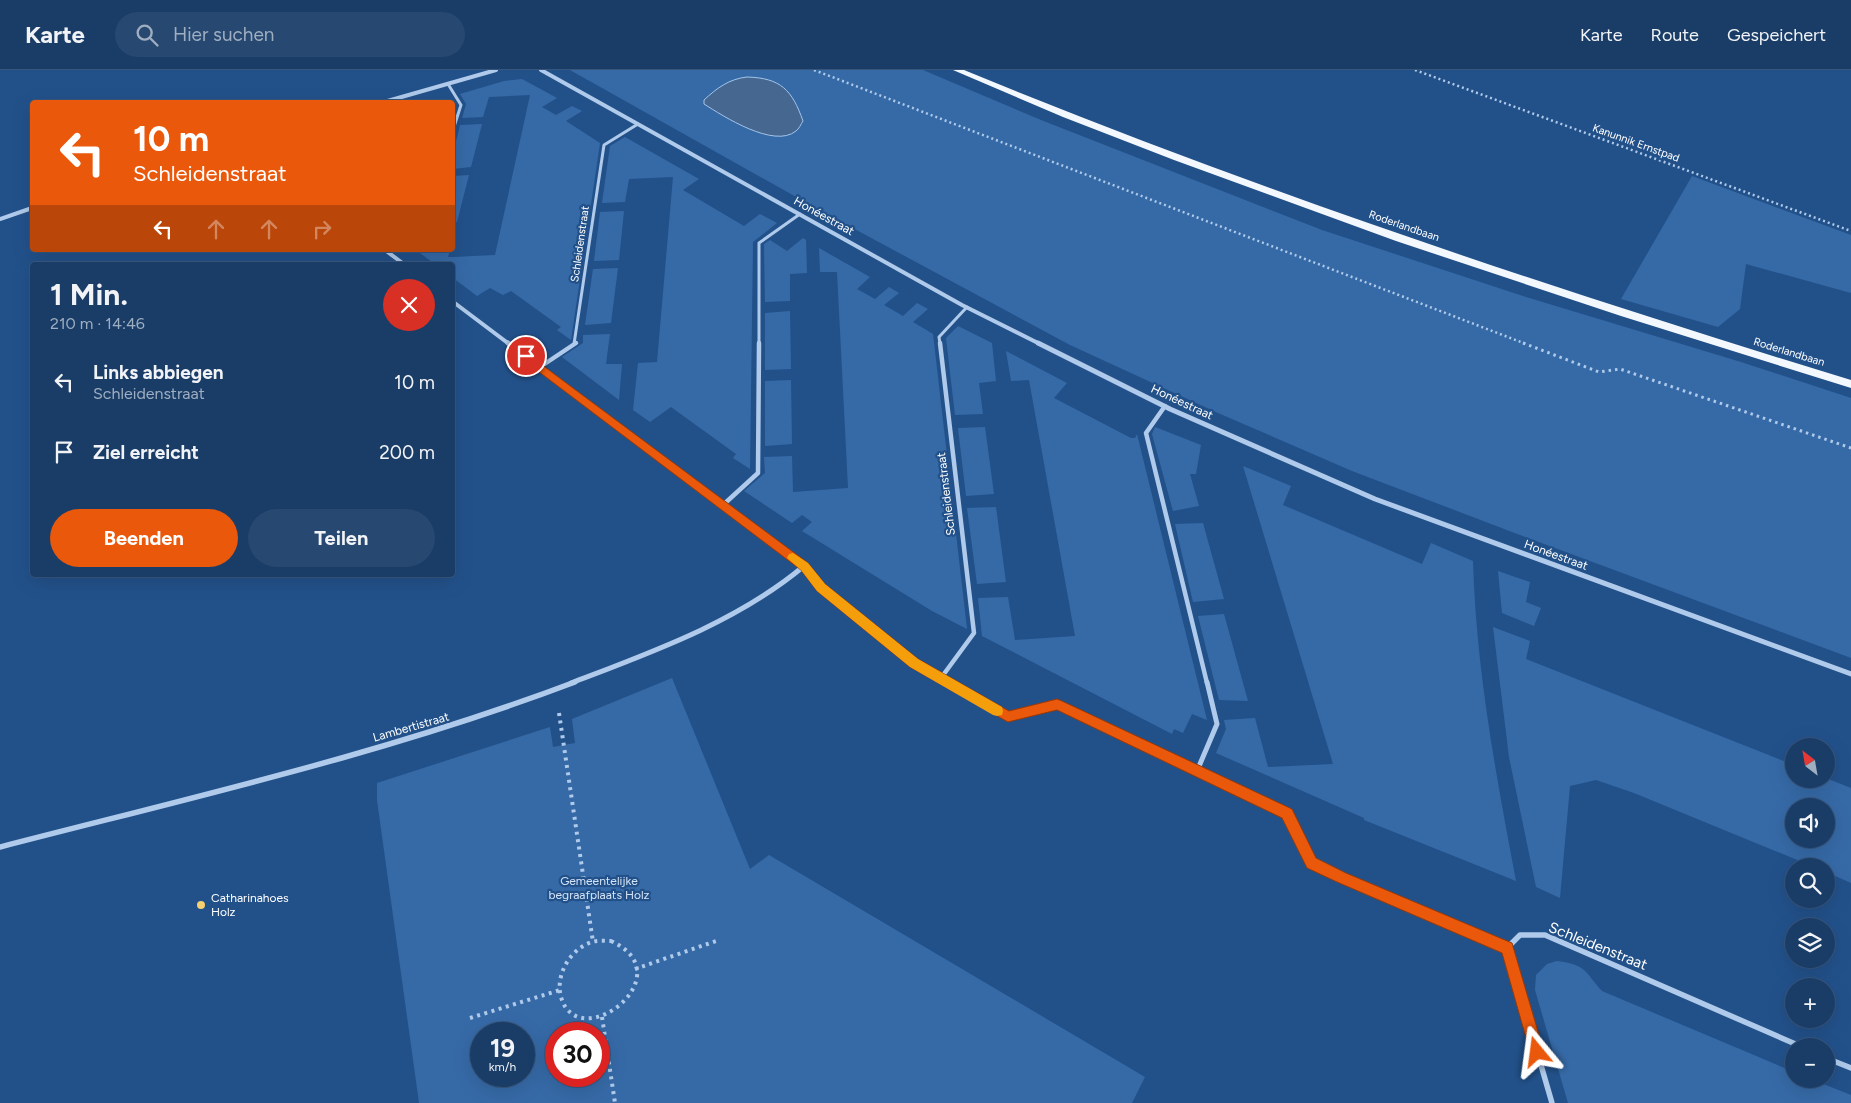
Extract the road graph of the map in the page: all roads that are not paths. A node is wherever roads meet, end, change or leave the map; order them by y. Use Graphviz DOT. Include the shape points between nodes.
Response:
graph roads {
  1 [pos="496,70"];
  2 [pos="541,70"];
  3 [pos="957,70"];
  4 [pos="448,84"];
  5 [pos="391,100"];
  6 [pos="455,124"];
  7 [pos="638,124"];
  8 [pos="30,209"];
  9 [pos="800,214"];
  10 [pos="0,218"];
  11 [pos="387,252"];
  12 [pos="401,262"];
  13 [pos="455,303"];
  14 [pos="967,307"];
  15 [pos="540,367"];
  16 [pos="1851,384"];
  17 [pos="1165,406"];
  18 [pos="723,505"];
  19 [pos="804,566"];
  20 [pos="1851,674"];
  21 [pos="941,678"];
  22 [pos="1197,771"];
  23 [pos="0,847"];
  24 [pos="1507,948"];
  25 [pos="1785,1039"];
  26 [pos="1835,1062"];
  27 [pos="1851,1068"];
  28 [pos="1552,1103"];
  1 -- 4 [label="street"];
  2 -- 7 [label="street, Honéestraat"];
  3 -- 16 [label="main road, Roderlandbaan" via="1135,142 1294,201 1558,292"];
  4 -- 5 [label="street"];
  4 -- 6 [label="street" via="461,105"];
  7 -- 9 [label="street, Honéestraat"];
  7 -- 15 [label="street, Schleidenstraat" via="604,145 576,343"];
  8 -- 10 [label="street"];
  9 -- 14 [label="street, Honéestraat"];
  9 -- 18 [label="street" via="759,243 758,473"];
  11 -- 12 [label="street"];
  13 -- 15 [label="street"];
  14 -- 17 [label="street, Honéestraat"];
  14 -- 21 [label="street, Schleidenstraat" via="939,337 974,633"];
  15 -- 18 [label="street"];
  17 -- 20 [label="street, Honéestraat" via="1375,499"];
  17 -- 22 [label="street" via="1146,433 1217,724"];
  18 -- 19 [label="street"];
  19 -- 21 [label="street" via="821,588 914,663"];
  19 -- 23 [label="street, Lambertistraat" via="772,592 732,613 650,652 556,690 450,727"];
  21 -- 22 [label="street" via="1008,717 1057,704"];
  22 -- 24 [label="street" via="1287,814 1312,863"];
  24 -- 25 [label="street, Schleidenstraat" via="1520,935 1545,935"];
  24 -- 28 [label="street"];
  26 -- 27 [label="street"];
}
